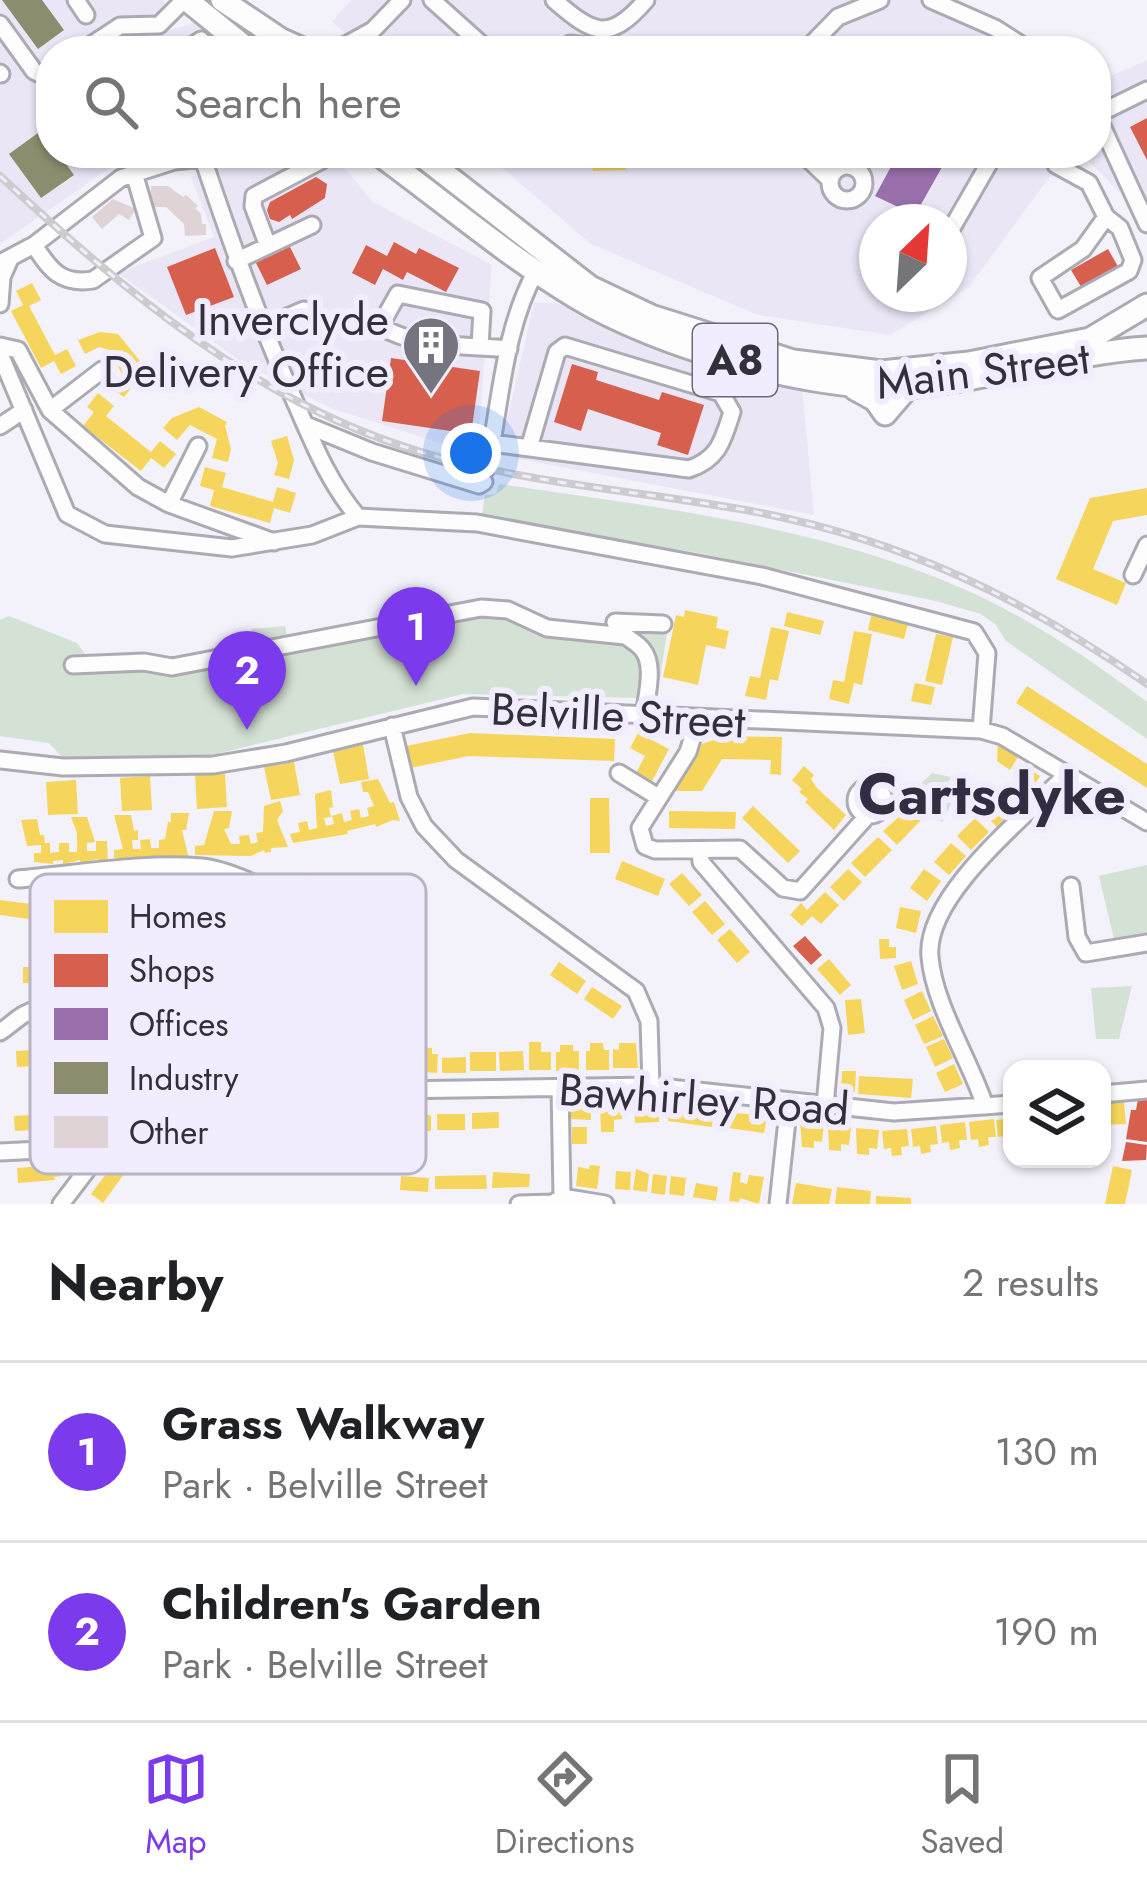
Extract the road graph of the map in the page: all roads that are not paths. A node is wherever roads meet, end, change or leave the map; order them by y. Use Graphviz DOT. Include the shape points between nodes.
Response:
graph roads {
  1 [pos="185,0"];
  2 [pos="222,0"];
  3 [pos="402,0"];
  4 [pos="432,0"];
  5 [pos="554,0"];
  6 [pos="646,0"];
  7 [pos="880,0"];
  8 [pos="931,0"];
  9 [pos="0,24"];
  10 [pos="373,30"];
  11 [pos="105,36"];
  12 [pos="231,36"];
  13 [pos="276,36"];
  14 [pos="362,36"];
  15 [pos="371,36"];
  16 [pos="472,36"];
  17 [pos="820,36"];
  18 [pos="1007,36"];
  19 [pos="36,71"];
  20 [pos="1147,90"];
  21 [pos="1111,107"];
  22 [pos="1111,146"];
  23 [pos="153,168"];
  24 [pos="206,168"];
  25 [pos="307,168"];
  26 [pos="396,168"];
  27 [pos="437,168"];
  28 [pos="818,168"];
  29 [pos="986,168"];
  30 [pos="1062,168"];
  31 [pos="134,173"];
  32 [pos="830,180"];
  33 [pos="965,204"];
  34 [pos="1106,217"];
  35 [pos="1147,224"];
  36 [pos="312,225"];
  37 [pos="34,245"];
  38 [pos="268,246"];
  39 [pos="6,260"];
  40 [pos="236,261"];
  41 [pos="536,271"];
  42 [pos="0,304"];
  43 [pos="1147,305"];
  44 [pos="304,310"];
  45 [pos="262,328"];
  46 [pos="480,346"];
  47 [pos="1147,348"];
  48 [pos="508,349"];
  49 [pos="0,350"];
  50 [pos="102,370"];
  51 [pos="24,410"];
  52 [pos="50,410"];
  53 [pos="306,425"];
  54 [pos="0,426"];
  55 [pos="493,443"];
  56 [pos="198,446"];
  57 [pos="529,448"];
  58 [pos="170,505"];
  59 [pos="358,517"];
  60 [pos="278,543"];
  61 [pos="1147,545"];
  62 [pos="1133,575"];
  63 [pos="663,624"];
  64 [pos="625,636"];
  65 [pos="73,665"];
  66 [pos="644,717"];
  67 [pos="698,719"];
  68 [pos="392,726"];
  69 [pos="981,730"];
  70 [pos="0,760"];
  71 [pos="619,773"];
  72 [pos="1066,775"];
  73 [pos="658,797"];
  74 [pos="868,815"];
  75 [pos="1147,822"];
  76 [pos="700,850"];
  77 [pos="98,874"];
  78 [pos="225,874"];
  79 [pos="30,878"];
  80 [pos="18,879"];
  81 [pos="1071,886"];
  82 [pos="1147,943"];
  83 [pos="30,1012"];
  84 [pos="0,1032"];
  85 [pos="651,1086"];
  86 [pos="560,1087"];
  87 [pos="1147,1090"];
  88 [pos="426,1092"];
  89 [pos="1111,1093"];
  90 [pos="789,1102"];
  91 [pos="1003,1105"];
  92 [pos="825,1106"];
  93 [pos="985,1106"];
  94 [pos="30,1151"];
  95 [pos="0,1152"];
  96 [pos="82,1174"];
  97 [pos="562,1197"];
  98 [pos="61,1204"];
  99 [pos="519,1204"];
  100 [pos="605,1204"];
  101 [pos="778,1204"];
  1 -- 11 [label="street" via="159,25 124,24"];
  1 -- 12 [label="highway"];
  2 -- 13 [label="highway"];
  3 -- 10 [label="street"];
  4 -- 16 [label="street"];
  5 -- 6 [label="street" via="598,30 626,23"];
  7 -- 17 [label="street" via="838,17"];
  8 -- 18 [label="street"];
  9 -- 19 [label="street"];
  10 -- 14 [label="street"];
  10 -- 15 [label="street"];
  20 -- 21 [label="street"];
  22 -- 35 [label="street"];
  23 -- 31 [label="street"];
  24 -- 40 [label="street"];
  25 -- 38 [label="street" via="254,196"];
  26 -- 41 [label="highway, Main Street / A8"];
  27 -- 43 [label="highway, Main Street / A8" via="590,287 671,323 794,361 860,371 956,365 1090,339"];
  28 -- 32 [label="street"];
  29 -- 33 [label="street"];
  30 -- 34 [label="street" via="1089,183"];
  31 -- 37 [label="street"];
  31 -- 37 [label="street" via="153,238 82,282 50,270"];
  34 -- 34 [label="street" via="1083,250 1040,278 1058,310 1129,271 1133,260 1120,228"];
  36 -- 38 [label="street"];
  37 -- 39 [label="street"];
  38 -- 40 [label="street"];
  39 -- 42 [label="street"];
  40 -- 45 [label="street"];
  41 -- 47 [label="highway, Main Street / A8" via="655,334 848,385 909,386"];
  41 -- 48 [label="street"];
  44 -- 45 [label="street"];
  45 -- 53 [label="street"];
  46 -- 46 [label="street" via="482,311 398,294 380,326 396,337"];
  46 -- 48 [label="street"];
  48 -- 55 [label="street"];
  49 -- 51 [label="street"];
  49 -- 52 [label="street" via="18,350"];
  50 -- 52 [label="street"];
  51 -- 54 [label="street"];
  51 -- 60 [label="street" via="67,514 105,534 232,548"];
  52 -- 58 [label="street"];
  53 -- 55 [label="street" via="479,485"];
  53 -- 59 [label="street" via="335,492"];
  55 -- 57 [label="street"];
  56 -- 58 [label="street"];
  57 -- 57 [label="street" via="689,470 721,447 731,412 722,393 565,346"];
  58 -- 60 [label="street"];
  59 -- 60 [label="street"];
  59 -- 69 [label="street" via="477,523 762,576 966,628 987,653"];
  61 -- 62 [label="street"];
  63 -- 64 [label="street" via="615,622"];
  64 -- 65 [label="street" via="547,628 481,608 172,667"];
  64 -- 66 [label="street" via="648,659"];
  66 -- 67 [label="street, Belville Street"];
  66 -- 68 [label="street, Belville Street" via="473,707"];
  67 -- 69 [label="street, Belville Street"];
  67 -- 73 [label="street" via="688,752"];
  68 -- 70 [label="street, Belville Street" via="213,765"];
  68 -- 85 [label="street" via="424,826 456,860 636,991 649,1021"];
  69 -- 72 [label="street, Belville Street"];
  71 -- 73 [label="street"];
  72 -- 75 [label="street, Belville Street"];
  72 -- 93 [label="street" via="946,898 930,936 939,991"];
  73 -- 76 [label="street" via="640,828 645,846"];
  74 -- 76 [label="street" via="800,891 783,888 740,849"];
  76 -- 92 [label="street" via="701,862 826,1008 832,1028"];
  77 -- 78 [label="street" via="209,867"];
  79 -- 80 [label="street"];
  81 -- 82 [label="street" via="1086,952"];
  83 -- 84 [label="street, Bawhirley Road"];
  85 -- 86 [label="street, Bawhirley Road"];
  85 -- 90 [label="street, Bawhirley Road"];
  86 -- 88 [label="street, Bawhirley Road"];
  86 -- 97 [label="street"];
  87 -- 89 [label="street"];
  90 -- 92 [label="street, Bawhirley Road"];
  90 -- 101 [label="street"];
  91 -- 93 [label="street, Bawhirley Road"];
  92 -- 93 [label="street, Bawhirley Road"];
  94 -- 95 [label="street"];
  96 -- 98 [label="street"];
  97 -- 99 [label="street"];
  97 -- 100 [label="street"];
}
